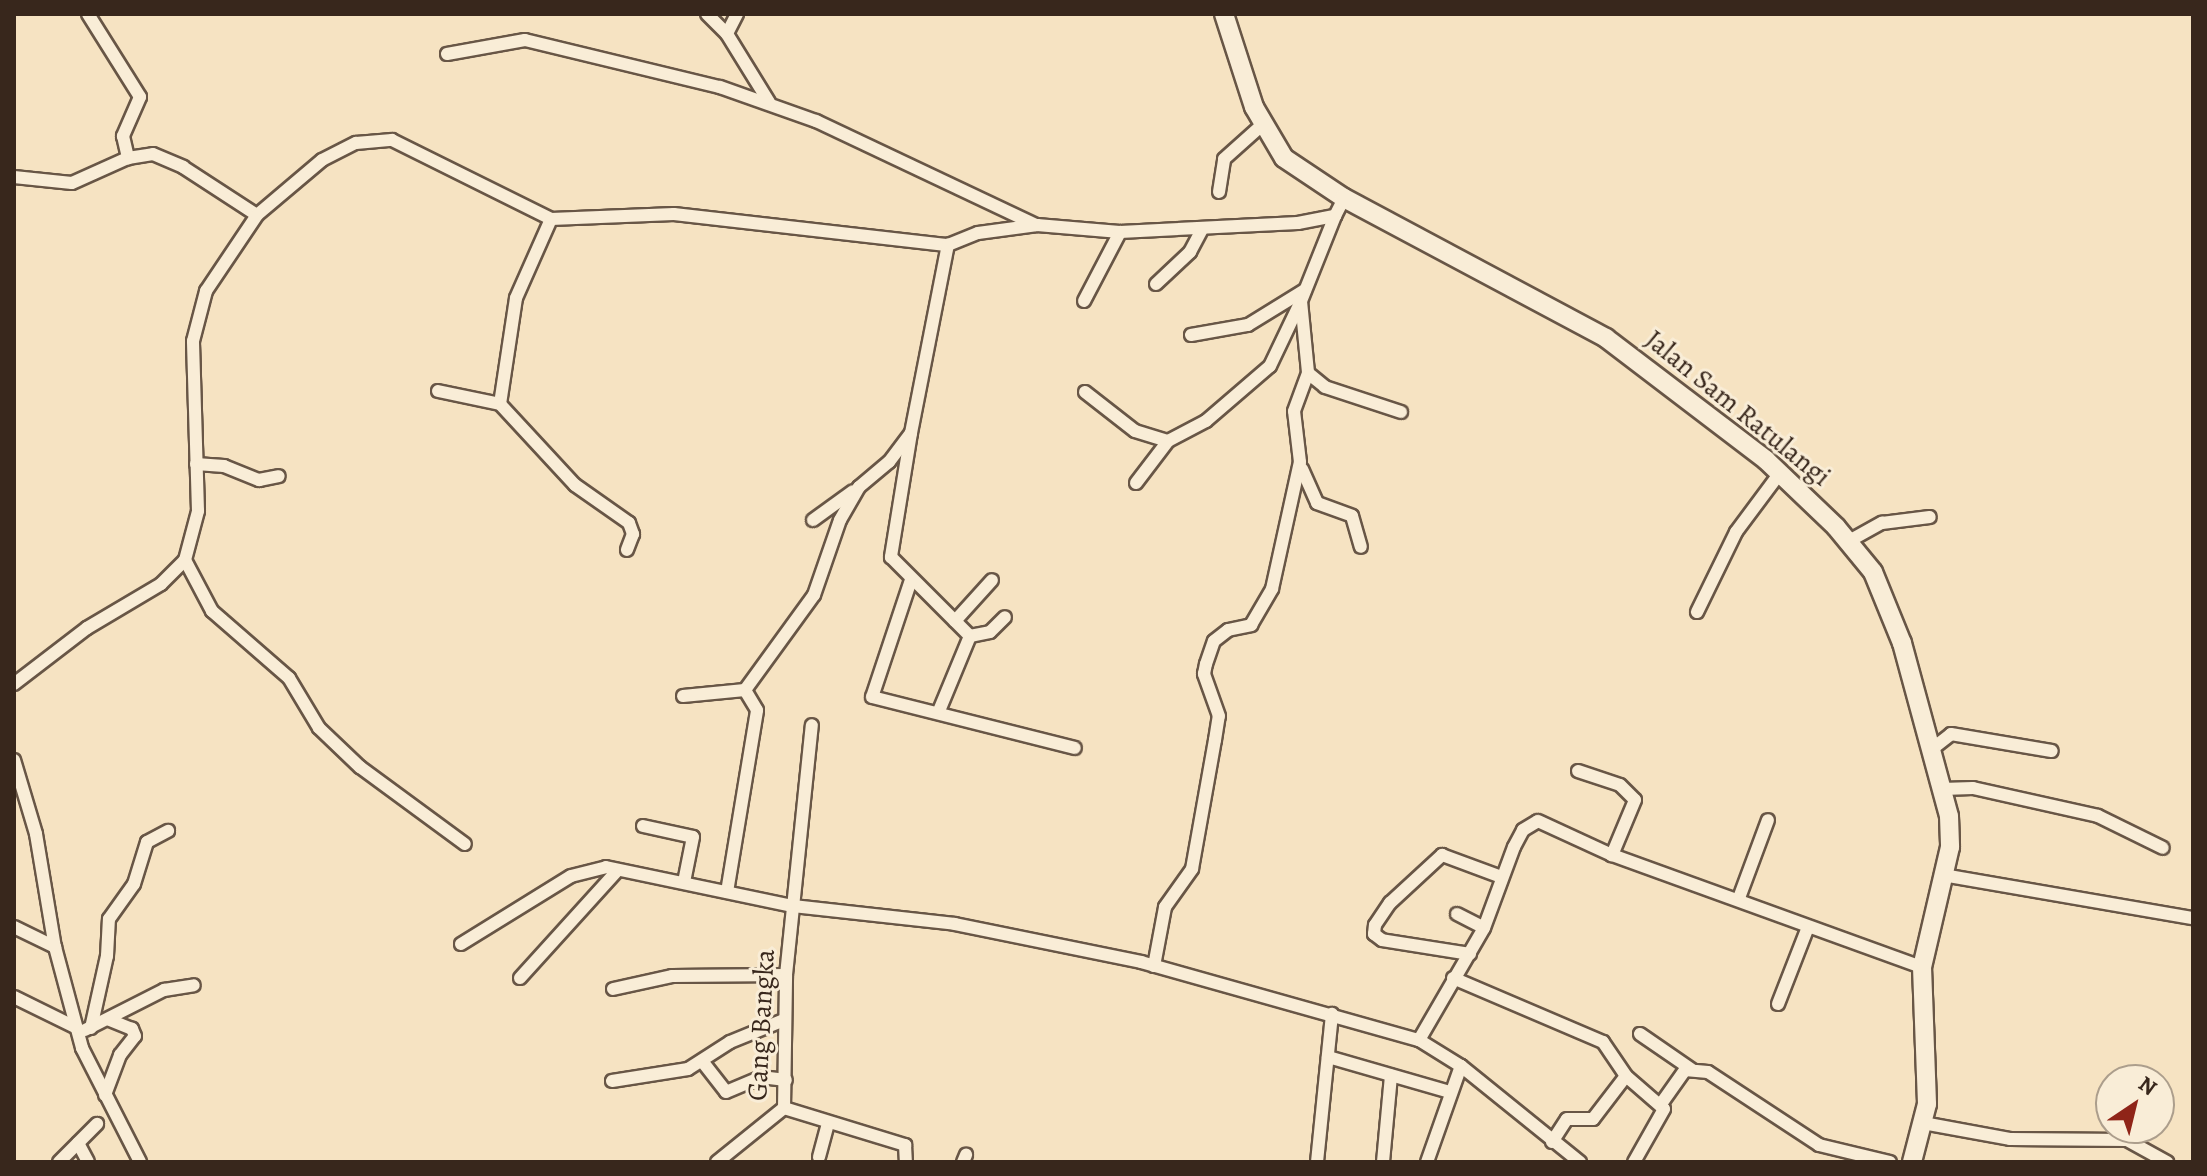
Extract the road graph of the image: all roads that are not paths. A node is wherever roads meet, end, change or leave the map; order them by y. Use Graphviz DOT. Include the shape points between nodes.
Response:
graph roads {
  1 [pos="88,14"];
  2 [pos="707,14"];
  3 [pos="737,14"];
  4 [pos="1224,14"];
  5 [pos="727,34"];
  6 [pos="447,54"];
  7 [pos="769,102"];
  8 [pos="1262,125"];
  9 [pos="128,158"];
  10 [pos="14,177"];
  11 [pos="1219,192"];
  12 [pos="1344,198"];
  13 [pos="257,215"];
  14 [pos="1335,216"];
  15 [pos="551,219"];
  16 [pos="1037,225"];
  17 [pos="1202,229"];
  18 [pos="1120,232"];
  19 [pos="948,245"];
  20 [pos="1156,284"];
  21 [pos="1307,288"];
  22 [pos="1084,301"];
  23 [pos="1301,301"];
  24 [pos="1191,335"];
  25 [pos="1308,373"];
  26 [pos="438,391"];
  27 [pos="1085,392"];
  28 [pos="500,404"];
  29 [pos="1401,412"];
  30 [pos="911,433"];
  31 [pos="1168,441"];
  32 [pos="1300,462"];
  33 [pos="196,464"];
  34 [pos="1780,473"];
  35 [pos="279,476"];
  36 [pos="1136,483"];
  37 [pos="859,487"];
  38 [pos="1930,517"];
  39 [pos="813,520"];
  40 [pos="1849,541"];
  41 [pos="1361,547"];
  42 [pos="627,550"];
  43 [pos="185,560"];
  44 [pos="911,580"];
  45 [pos="992,580"];
  46 [pos="1697,612"];
  47 [pos="1005,617"];
  48 [pos="955,621"];
  49 [pos="970,636"];
  50 [pos="14,684"];
  51 [pos="745,690"];
  52 [pos="683,696"];
  53 [pos="939,711"];
  54 [pos="812,725"];
  55 [pos="1075,748"];
  56 [pos="1932,749"];
  57 [pos="2052,751"];
  58 [pos="14,760"];
  59 [pos="1578,771"];
  60 [pos="1942,789"];
  61 [pos="1768,820"];
  62 [pos="643,826"];
  63 [pos="168,831"];
  64 [pos="465,844"];
  65 [pos="2163,848"];
  66 [pos="1612,855"];
  67 [pos="617,871"];
  68 [pos="1943,875"];
  69 [pos="1501,877"];
  70 [pos="684,882"];
  71 [pos="727,892"];
  72 [pos="1739,898"];
  73 [pos="793,906"];
  74 [pos="1457,914"];
  75 [pos="2193,918"];
  76 [pos="14,927"];
  77 [pos="1808,927"];
  78 [pos="1484,928"];
  79 [pos="461,944"];
  80 [pos="55,947"];
  81 [pos="1470,954"];
  82 [pos="1154,966"];
  83 [pos="1922,967"];
  84 [pos="786,975"];
  85 [pos="520,978"];
  86 [pos="1453,978"];
  87 [pos="194,985"];
  88 [pos="613,989"];
  89 [pos="14,997"];
  90 [pos="1778,1004"];
  91 [pos="1332,1014"];
  92 [pos="110,1020"];
  93 [pos="784,1020"];
  94 [pos="82,1029"];
  95 [pos="1640,1034"];
  96 [pos="1419,1040"];
  97 [pos="1328,1057"];
  98 [pos="702,1061"];
  99 [pos="1461,1066"];
  100 [pos="1691,1069"];
  101 [pos="1391,1075"];
  102 [pos="1626,1076"];
  103 [pos="786,1080"];
  104 [pos="612,1081"];
  105 [pos="1450,1092"];
  106 [pos="105,1095"];
  107 [pos="1661,1104"];
  108 [pos="784,1108"];
  109 [pos="1923,1123"];
  110 [pos="97,1124"];
  111 [pos="828,1124"];
  112 [pos="1552,1142"];
  113 [pos="78,1143"];
  114 [pos="819,1157"];
  115 [pos="59,1162"];
  116 [pos="88,1162"];
  117 [pos="140,1162"];
  118 [pos="717,1162"];
  119 [pos="906,1162"];
  120 [pos="1317,1162"];
  121 [pos="1383,1162"];
  122 [pos="1427,1162"];
  123 [pos="1580,1162"];
  124 [pos="1634,1162"];
  125 [pos="1890,1162"];
  126 [pos="1912,1162"];
  127 [pos="2167,1162"];
  1 -- 9 [label="street" via="140,97 123,136"];
  2 -- 5 [label="street"];
  3 -- 5 [label="street"];
  4 -- 8 [label="street, Jalan Sam Ratulangi"];
  5 -- 7 [label="street"];
  6 -- 7 [label="street" via="536,42"];
  7 -- 16 [label="street"];
  8 -- 11 [label="street" via="1224,159"];
  8 -- 12 [label="street, Jalan Sam Ratulangi" via="1284,158"];
  9 -- 10 [label="street" via="72,183"];
  9 -- 13 [label="street" via="166,157"];
  12 -- 14 [label="street"];
  12 -- 34 [label="street, Jalan Sam Ratulangi" via="1574,317 1714,417"];
  13 -- 15 [label="street" via="322,160 376,138 454,168"];
  13 -- 33 [label="street" via="211,277 201,305 193,341"];
  14 -- 17 [label="street"];
  14 -- 21 [label="street"];
  15 -- 19 [label="street" via="674,214"];
  15 -- 28 [label="street" via="516,298"];
  16 -- 18 [label="street"];
  16 -- 19 [label="street" via="978,233"];
  17 -- 18 [label="street"];
  17 -- 20 [label="street" via="1190,252"];
  18 -- 22 [label="street"];
  19 -- 30 [label="street"];
  21 -- 23 [label="street"];
  21 -- 24 [label="street" via="1248,325"];
  23 -- 25 [label="street"];
  23 -- 31 [label="street" via="1270,366 1206,421"];
  25 -- 29 [label="street" via="1325,387"];
  25 -- 32 [label="street" via="1294,411"];
  26 -- 28 [label="street"];
  27 -- 31 [label="street" via="1135,431"];
  28 -- 42 [label="street" via="575,485 629,523 633,534"];
  30 -- 37 [label="street" via="889,462"];
  30 -- 44 [label="street" via="891,557"];
  31 -- 36 [label="street"];
  32 -- 41 [label="street" via="1309,495 1352,516"];
  32 -- 82 [label="street" via="1272,589 1251,625 1220,635 1209,654 1204,674 1219,716 1215,740 1192,869 1168,900"];
  33 -- 35 [label="street" via="224,466 259,480"];
  33 -- 43 [label="street" via="197,523"];
  34 -- 40 [label="street, Jalan Sam Ratulangi"];
  34 -- 46 [label="street" via="1736,532"];
  37 -- 39 [label="street"];
  37 -- 51 [label="street" via="840,520 814,595"];
  38 -- 40 [label="street" via="1882,523"];
  40 -- 56 [label="street, Jalan Sam Ratulangi" via="1873,572 1902,643"];
  43 -- 50 [label="street" via="161,584 75,637"];
  43 -- 64 [label="street" via="227,630 289,678 319,728 360,767"];
  44 -- 48 [label="street"];
  44 -- 53 [label="street" via="872,697"];
  45 -- 48 [label="street"];
  47 -- 49 [label="street" via="990,632"];
  48 -- 49 [label="street"];
  49 -- 53 [label="street"];
  51 -- 52 [label="street"];
  51 -- 71 [label="street" via="757,710"];
  53 -- 55 [label="street"];
  54 -- 73 [label="street, Gang Bangka"];
  56 -- 57 [label="street" via="1937,739 1951,734"];
  56 -- 60 [label="street, Jalan Sam Ratulangi"];
  58 -- 80 [label="street" via="36,834"];
  59 -- 66 [label="street" via="1620,785 1635,800"];
  60 -- 65 [label="street" via="1973,788 2098,816"];
  60 -- 68 [label="street, Jalan Sam Ratulangi" via="1950,847"];
  61 -- 72 [label="street"];
  62 -- 70 [label="street" via="692,836"];
  63 -- 94 [label="street" via="148,840 134,884 109,919 107,956"];
  66 -- 69 [label="street" via="1538,821 1523,830"];
  66 -- 72 [label="street"];
  67 -- 70 [label="street"];
  67 -- 79 [label="street" via="606,867 571,876"];
  67 -- 85 [label="street"];
  68 -- 75 [label="street"];
  68 -- 83 [label="street, Jalan Sam Ratulangi"];
  69 -- 78 [label="street"];
  69 -- 81 [label="street" via="1442,855 1390,903 1375,925 1374,934 1382,940"];
  70 -- 71 [label="street"];
  71 -- 73 [label="street"];
  72 -- 77 [label="street"];
  73 -- 82 [label="street" via="955,924"];
  73 -- 84 [label="street, Gang Bangka"];
  74 -- 78 [label="street"];
  76 -- 80 [label="street"];
  77 -- 83 [label="street"];
  77 -- 90 [label="street"];
  78 -- 81 [label="street"];
  80 -- 94 [label="street"];
  81 -- 86 [label="street"];
  82 -- 91 [label="street"];
  83 -- 109 [label="street, Jalan Sam Ratulangi" via="1928,1054"];
  84 -- 88 [label="street" via="662,977"];
  84 -- 93 [label="street, Gang Bangka"];
  86 -- 96 [label="street"];
  86 -- 102 [label="street" via="1596,1037"];
  87 -- 92 [label="street" via="164,990"];
  89 -- 94 [label="street"];
  91 -- 96 [label="street"];
  91 -- 97 [label="street"];
  92 -- 94 [label="street"];
  92 -- 106 [label="street" via="132,1029 135,1036 120,1055"];
  93 -- 98 [label="street" via="730,1042"];
  93 -- 103 [label="street, Gang Bangka"];
  94 -- 106 [label="street"];
  95 -- 100 [label="street"];
  96 -- 99 [label="street"];
  97 -- 101 [label="street"];
  97 -- 120 [label="street"];
  98 -- 103 [label="street" via="726,1092 761,1077"];
  98 -- 104 [label="street" via="661,1075"];
  99 -- 105 [label="street"];
  99 -- 112 [label="street"];
  100 -- 107 [label="street"];
  100 -- 125 [label="street" via="1726,1081 1819,1145"];
  101 -- 105 [label="street"];
  101 -- 121 [label="street"];
  102 -- 107 [label="street"];
  102 -- 112 [label="street" via="1593,1119 1567,1119"];
  103 -- 108 [label="street, Gang Bangka"];
  105 -- 122 [label="street"];
  106 -- 117 [label="street"];
  107 -- 124 [label="street" via="1663,1114"];
  108 -- 111 [label="street"];
  108 -- 118 [label="street, Gang Bangka"];
  109 -- 126 [label="street, Jalan Sam Ratulangi"];
  109 -- 127 [label="street" via="2010,1139 2127,1140"];
  110 -- 113 [label="street"];
  111 -- 114 [label="street"];
  111 -- 119 [label="street" via="905,1145"];
  112 -- 123 [label="street"];
  113 -- 115 [label="street"];
  113 -- 116 [label="street"];
}
